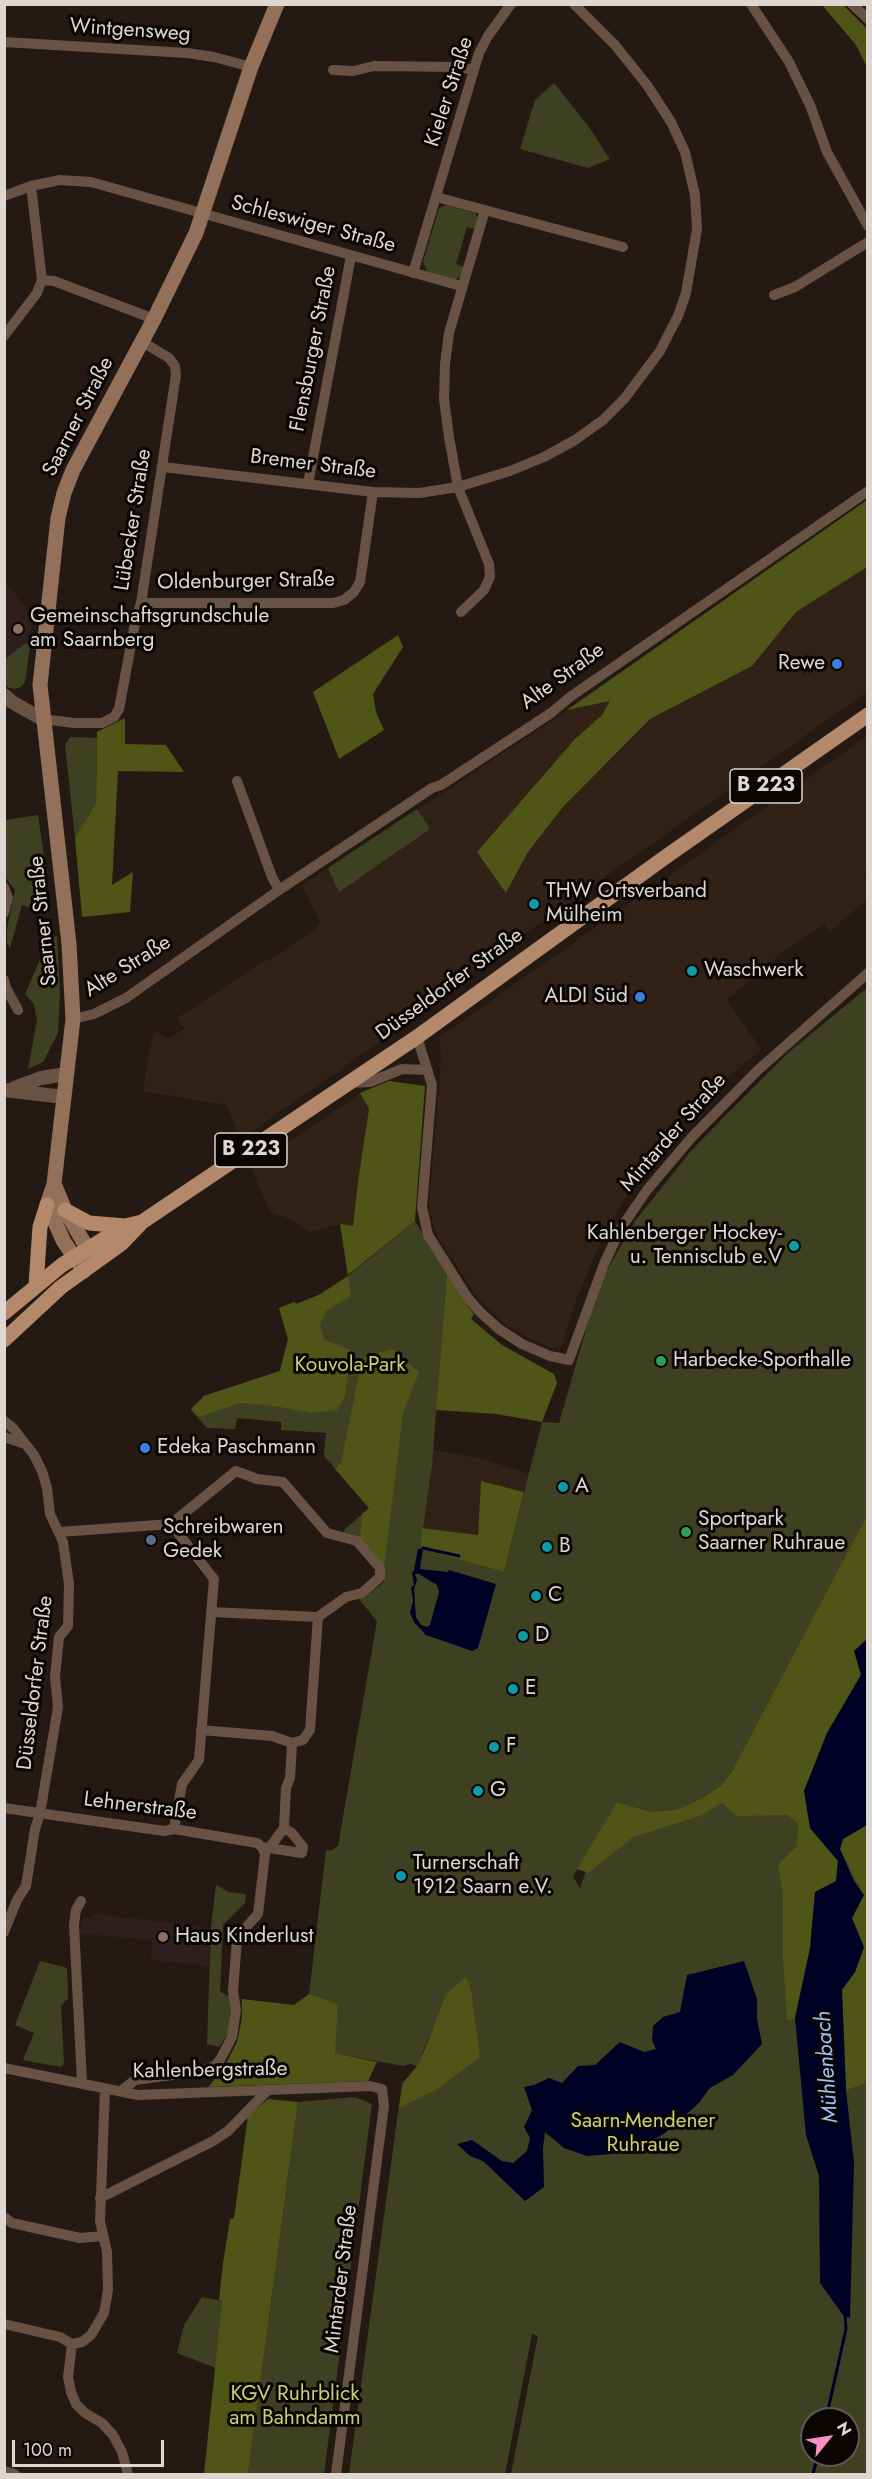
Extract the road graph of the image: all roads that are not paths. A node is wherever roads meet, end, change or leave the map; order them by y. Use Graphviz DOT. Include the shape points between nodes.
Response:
graph roads {
  1 [pos="277,4"];
  2 [pos="511,4"];
  3 [pos="574,4"];
  4 [pos="751,4"];
  5 [pos="852,4"];
  6 [pos="867,20"];
  7 [pos="4,42"];
  8 [pos="251,67"];
  9 [pos="333,70"];
  10 [pos="474,70"];
  11 [pos="31,186"];
  12 [pos="4,196"];
  13 [pos="436,197"];
  14 [pos="485,210"];
  15 [pos="202,214"];
  16 [pos="867,226"];
  17 [pos="867,242"];
  18 [pos="623,247"];
  19 [pos="351,256"];
  20 [pos="413,273"];
  21 [pos="42,280"];
  22 [pos="461,286"];
  23 [pos="774,295"];
  24 [pos="154,319"];
  25 [pos="4,336"];
  26 [pos="141,341"];
  27 [pos="162,467"];
  28 [pos="308,484"];
  29 [pos="458,487"];
  30 [pos="867,491"];
  31 [pos="373,492"];
  32 [pos="141,603"];
  33 [pos="461,612"];
  34 [pos="4,695"];
  35 [pos="867,715"];
  36 [pos="42,719"];
  37 [pos="237,781"];
  38 [pos="4,887"];
  39 [pos="279,890"];
  40 [pos="4,913"];
  41 [pos="867,974"];
  42 [pos="4,980"];
  43 [pos="18,1010"];
  44 [pos="74,1019"];
  45 [pos="417,1037"];
  46 [pos="427,1070"];
  47 [pos="66,1074"];
  48 [pos="346,1084"];
  49 [pos="8,1089"];
  50 [pos="63,1097"];
  51 [pos="54,1184"];
  52 [pos="47,1205"];
  53 [pos="65,1210"];
  54 [pos="142,1222"];
  55 [pos="125,1226"];
  56 [pos="85,1260"];
  57 [pos="36,1285"];
  58 [pos="4,1313"];
  59 [pos="4,1340"];
  60 [pos="4,1421"];
  61 [pos="4,1437"];
  62 [pos="22,1443"];
  63 [pos="171,1524"];
  64 [pos="59,1532"];
  65 [pos="211,1612"];
  66 [pos="318,1617"];
  67 [pos="201,1730"];
  68 [pos="292,1743"];
  69 [pos="4,1808"];
  70 [pos="40,1814"];
  71 [pos="284,1827"];
  72 [pos="174,1829"];
  73 [pos="266,1847"];
  74 [pos="81,1901"];
  75 [pos="4,1932"];
  76 [pos="4,2068"];
  77 [pos="82,2082"];
  78 [pos="105,2089"];
  79 [pos="382,2090"];
  80 [pos="121,2091"];
  81 [pos="267,2091"];
  82 [pos="100,2198"];
  83 [pos="4,2217"];
  84 [pos="103,2236"];
  85 [pos="4,2324"];
  86 [pos="72,2344"];
  87 [pos="4,2471"];
  88 [pos="15,2475"];
  89 [pos="128,2475"];
  90 [pos="336,2475"];
  1 -- 8 [label="main road, Saarner Straße"];
  2 -- 10 [label="street, Kieler Straße" via="488,36"];
  3 -- 29 [label="street, Bremer Straße" via="615,45 647,85 685,152 695,195 697,229 686,293 660,351 625,399 603,420 544,457"];
  4 -- 16 [label="street" via="789,62 827,152"];
  5 -- 6 [label="street"];
  7 -- 8 [label="street, Wintgensweg" via="187,53"];
  8 -- 15 [label="main road, Saarner Straße"];
  9 -- 10 [label="street" via="395,66"];
  10 -- 13 [label="street, Kieler Straße"];
  11 -- 12 [label="street, Schleswiger Straße"];
  11 -- 15 [label="street, Schleswiger Straße" via="60,180 91,182"];
  11 -- 21 [label="street"];
  13 -- 14 [label="street"];
  13 -- 20 [label="street, Kieler Straße"];
  14 -- 18 [label="street"];
  14 -- 22 [label="street"];
  15 -- 19 [label="street, Schleswiger Straße"];
  15 -- 24 [label="main road, Saarner Straße"];
  17 -- 23 [label="street" via="795,287"];
  19 -- 20 [label="street, Schleswiger Straße"];
  19 -- 28 [label="street, Flensburger Straße"];
  20 -- 22 [label="street"];
  21 -- 24 [label="street" via="54,281"];
  21 -- 25 [label="street" via="37,293"];
  22 -- 29 [label="street" via="445,364 445,409"];
  24 -- 26 [label="main road, Saarner Straße"];
  26 -- 27 [label="street, Lübecker Straße" via="175,366"];
  26 -- 36 [label="main road, Saarner Straße" via="64,493 43,646"];
  27 -- 28 [label="street, Bremer Straße"];
  27 -- 32 [label="street, Lübecker Straße"];
  28 -- 31 [label="street, Bremer Straße"];
  29 -- 31 [label="street, Bremer Straße" via="419,493"];
  29 -- 33 [label="street" via="489,564 490,577 484,590"];
  30 -- 39 [label="street, Alte Straße" via="551,713"];
  31 -- 32 [label="street, Oldenburger Straße" via="360,582 344,600"];
  32 -- 36 [label="street, Lübecker Straße" via="114,717 102,723"];
  34 -- 36 [label="street"];
  35 -- 45 [label="main road, Düsseldorfer Straße / B 223"];
  36 -- 44 [label="main road, Saarner Straße"];
  37 -- 39 [label="street"];
  38 -- 40 [label="street, Saarner Straße" via="8,898"];
  39 -- 44 [label="street, Alte Straße" via="126,998"];
  41 -- 46 [label="street, Mintarder Straße" via="758,1070 647,1190 621,1228 604,1264 569,1360 522,1344 499,1329 466,1297 428,1235 422,1208 432,1085"];
  42 -- 43 [label="street, Saarner Straße"];
  44 -- 47 [label="main road, Alte Straße"];
  45 -- 46 [label="street"];
  45 -- 48 [label="main road, Düsseldorfer Straße / B 223"];
  46 -- 48 [label="street" via="402,1069 370,1082"];
  47 -- 49 [label="street" via="41,1077"];
  47 -- 50 [label="main road, Alte Straße"];
  48 -- 54 [label="main road, Düsseldorfer Straße / B 223"];
  49 -- 50 [label="street"];
  50 -- 51 [label="main road, Alte Straße"];
  51 -- 52 [label="main road, Alte Straße"];
  51 -- 53 [label="main road, Alte Straße"];
  52 -- 56 [label="main road" via="62,1237"];
  52 -- 57 [label="main road" via="40,1227"];
  53 -- 55 [label="main road" via="89,1222"];
  53 -- 56 [label="main road, Alte Straße"];
  54 -- 55 [label="main road, Düsseldorfer Straße / B 223"];
  54 -- 56 [label="main road, Düsseldorfer Straße / B 223" via="121,1244"];
  55 -- 56 [label="main road, Düsseldorfer Straße / B 223"];
  56 -- 57 [label="main road, B 223"];
  56 -- 59 [label="main road, B 223"];
  57 -- 58 [label="main road, B 223"];
  60 -- 62 [label="street, Düsseldorfer Straße"];
  61 -- 62 [label="street"];
  62 -- 64 [label="street, Düsseldorfer Straße" via="42,1471 50,1514"];
  63 -- 64 [label="street"];
  63 -- 65 [label="street" via="214,1579"];
  63 -- 66 [label="street" via="232,1472 284,1482 327,1533 357,1541 380,1568 380,1577 362,1593 346,1597"];
  64 -- 70 [label="street, Düsseldorfer Straße" via="69,1584 68,1626 59,1636 54,1677 58,1707"];
  65 -- 66 [label="street"];
  65 -- 67 [label="street"];
  66 -- 68 [label="street" via="310,1730 303,1740"];
  67 -- 68 [label="street" via="272,1736"];
  67 -- 72 [label="street" via="199,1760 182,1784"];
  68 -- 71 [label="street"];
  69 -- 70 [label="street, Lehnerstraße"];
  70 -- 72 [label="street, Lehnerstraße" via="164,1831"];
  70 -- 75 [label="street, Düsseldorfer Straße" via="26,1886"];
  71 -- 73 [label="street"];
  71 -- 73 [label="street, Lehnerstraße" via="303,1847 302,1853"];
  72 -- 73 [label="street, Lehnerstraße"];
  73 -- 80 [label="street" via="258,1914 237,1939 233,1991 236,2010 232,2037 221,2058 202,2071 135,2080"];
  74 -- 77 [label="street" via="74,1925"];
  76 -- 77 [label="street, Kahlenbergstraße"];
  77 -- 78 [label="street, Kahlenbergstraße"];
  78 -- 80 [label="street, Kahlenbergstraße"];
  78 -- 82 [label="street"];
  79 -- 81 [label="street, Kahlenbergstraße" via="370,2086"];
  79 -- 90 [label="street, Mintarder Straße" via="384,2106"];
  80 -- 81 [label="street, Kahlenbergstraße" via="138,2095"];
  81 -- 82 [label="street" via="213,2141"];
  82 -- 84 [label="street"];
  83 -- 84 [label="street" via="12,2223 80,2238"];
  84 -- 86 [label="street" via="108,2274 105,2313 91,2335"];
  85 -- 86 [label="street" via="60,2337"];
  86 -- 89 [label="street" via="69,2377 76,2404 113,2435"];
  87 -- 88 [label="street"];
}
